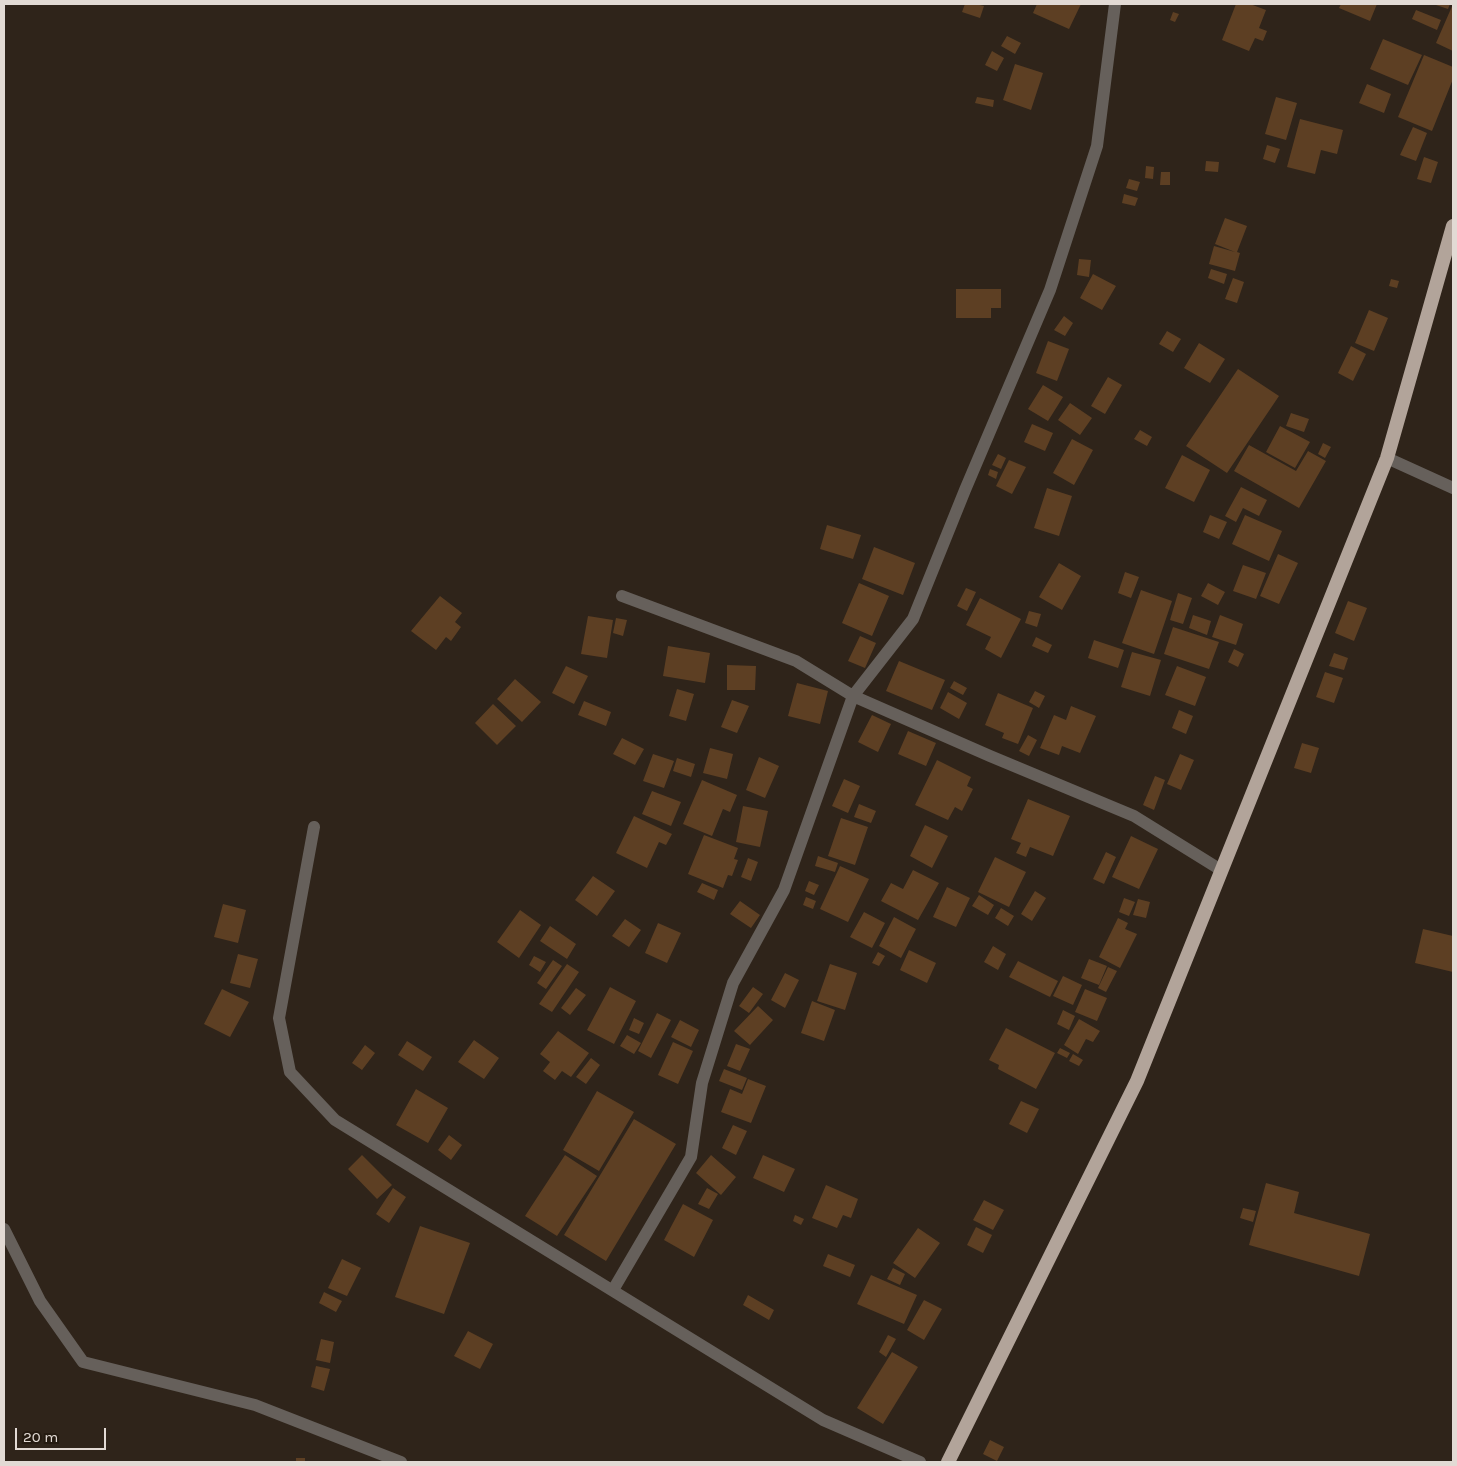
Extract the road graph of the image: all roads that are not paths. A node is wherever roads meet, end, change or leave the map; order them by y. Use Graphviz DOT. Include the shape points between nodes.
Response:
graph roads {
  1 [pos="1116,4"];
  2 [pos="1453,226"];
  3 [pos="1387,458"];
  4 [pos="1453,488"];
  5 [pos="622,596"];
  6 [pos="853,696"];
  7 [pos="314,827"];
  8 [pos="1221,870"];
  9 [pos="4,1229"];
  10 [pos="613,1290"];
  11 [pos="402,1462"];
  12 [pos="920,1462"];
  13 [pos="948,1462"];
  1 -- 6 [label="street" via="1096,146 1050,290 913,619"];
  2 -- 3 [label="highway"];
  3 -- 4 [label="street"];
  3 -- 8 [label="highway"];
  5 -- 6 [label="street" via="796,661"];
  6 -- 8 [label="street" via="1134,816"];
  6 -- 10 [label="street" via="784,890 733,983 702,1083 691,1157"];
  7 -- 10 [label="street" via="279,1018 290,1072 335,1120"];
  8 -- 13 [label="highway" via="1136,1081"];
  9 -- 11 [label="street" via="40,1301 83,1362 255,1405"];
  10 -- 12 [label="street" via="822,1420"];
}
